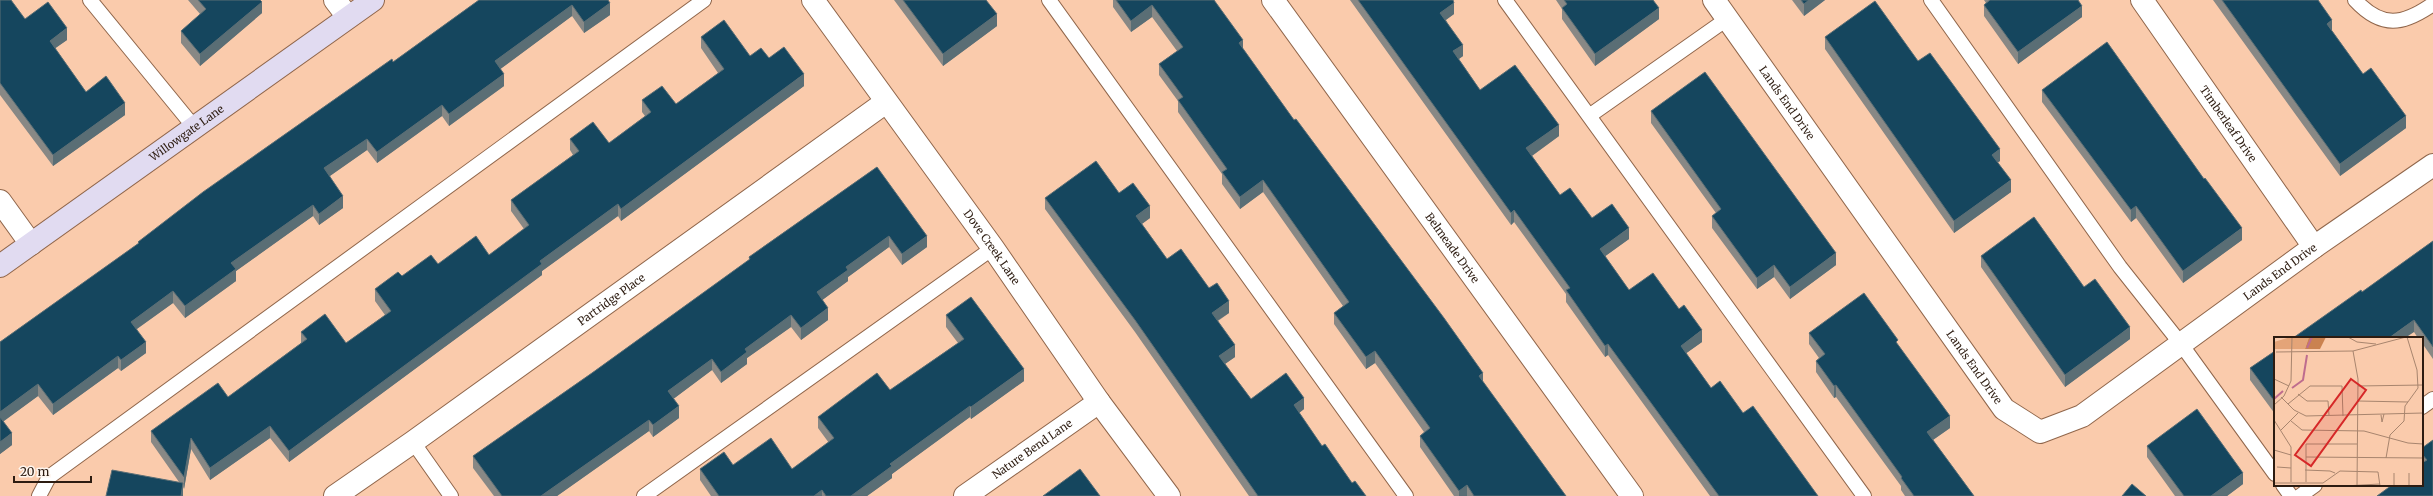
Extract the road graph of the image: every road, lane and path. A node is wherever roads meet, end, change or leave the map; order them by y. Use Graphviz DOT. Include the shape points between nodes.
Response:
graph roads {
  1 [pos="90,0"];
  2 [pos="335,0"];
  3 [pos="373,0"];
  4 [pos="704,0"];
  5 [pos="813,0"];
  6 [pos="1049,0"];
  7 [pos="1273,0"];
  8 [pos="1505,0"];
  9 [pos="1714,0"];
  10 [pos="1931,0"];
  11 [pos="2142,0"];
  12 [pos="2356,0"];
  13 [pos="2433,4"];
  14 [pos="348,18"];
  15 [pos="1727,19"];
  16 [pos="886,102"];
  17 [pos="1590,116"];
  18 [pos="194,127"];
  19 [pos="2433,165"];
  20 [pos="0,201"];
  21 [pos="31,244"];
  22 [pos="2314,247"];
  23 [pos="993,248"];
  24 [pos="0,266"];
  25 [pos="2181,344"];
  26 [pos="2433,399"];
  27 [pos="1099,402"];
  28 [pos="2423,406"];
  29 [pos="414,442"];
  30 [pos="2274,473"];
  31 [pos="2284,486"];
  32 [pos="2314,486"];
  33 [pos="39,496"];
  34 [pos="335,496"];
  35 [pos="451,496"];
  36 [pos="644,496"];
  37 [pos="965,496"];
  38 [pos="1169,496"];
  39 [pos="1406,496"];
  40 [pos="1632,496"];
  41 [pos="1864,496"];
  42 [pos="2291,496"];
  43 [pos="2300,496"];
  1 -- 18 [label="lane"];
  2 -- 14 [label="street"];
  3 -- 14 [label="street, Willowgate Lane"];
  4 -- 33 [label="lane" via="49,477"];
  5 -- 16 [label="street, Dove Creek Lane"];
  6 -- 39 [label="lane"];
  7 -- 40 [label="street, Belmeade Drive"];
  8 -- 17 [label="lane"];
  9 -- 15 [label="street, Lands End Drive"];
  10 -- 25 [label="lane" via="2120,267"];
  11 -- 22 [label="street, Timberleaf Drive"];
  12 -- 13 [label="lane" via="2366,12 2390,22 2404,20"];
  14 -- 18 [label="street, Willowgate Lane"];
  15 -- 17 [label="lane"];
  15 -- 25 [label="street, Lands End Drive" via="2004,409 2042,431 2082,416"];
  16 -- 23 [label="street, Dove Creek Lane"];
  16 -- 29 [label="street, Partridge Place"];
  17 -- 41 [label="lane"];
  18 -- 21 [label="street, Willowgate Lane"];
  19 -- 22 [label="street, Lands End Drive"];
  20 -- 21 [label="street"];
  21 -- 24 [label="street, Willowgate Lane"];
  22 -- 25 [label="street, Lands End Drive"];
  23 -- 27 [label="street, Dove Creek Lane"];
  23 -- 36 [label="lane"];
  25 -- 30 [label="lane"];
  26 -- 28 [label="lane"];
  27 -- 37 [label="street, Nature Bend Lane"];
  27 -- 38 [label="street, Dove Creek Lane"];
  29 -- 34 [label="street, Partridge Place"];
  29 -- 35 [label="lane"];
  31 -- 42 [label="lane"];
  32 -- 43 [label="lane"];
}
